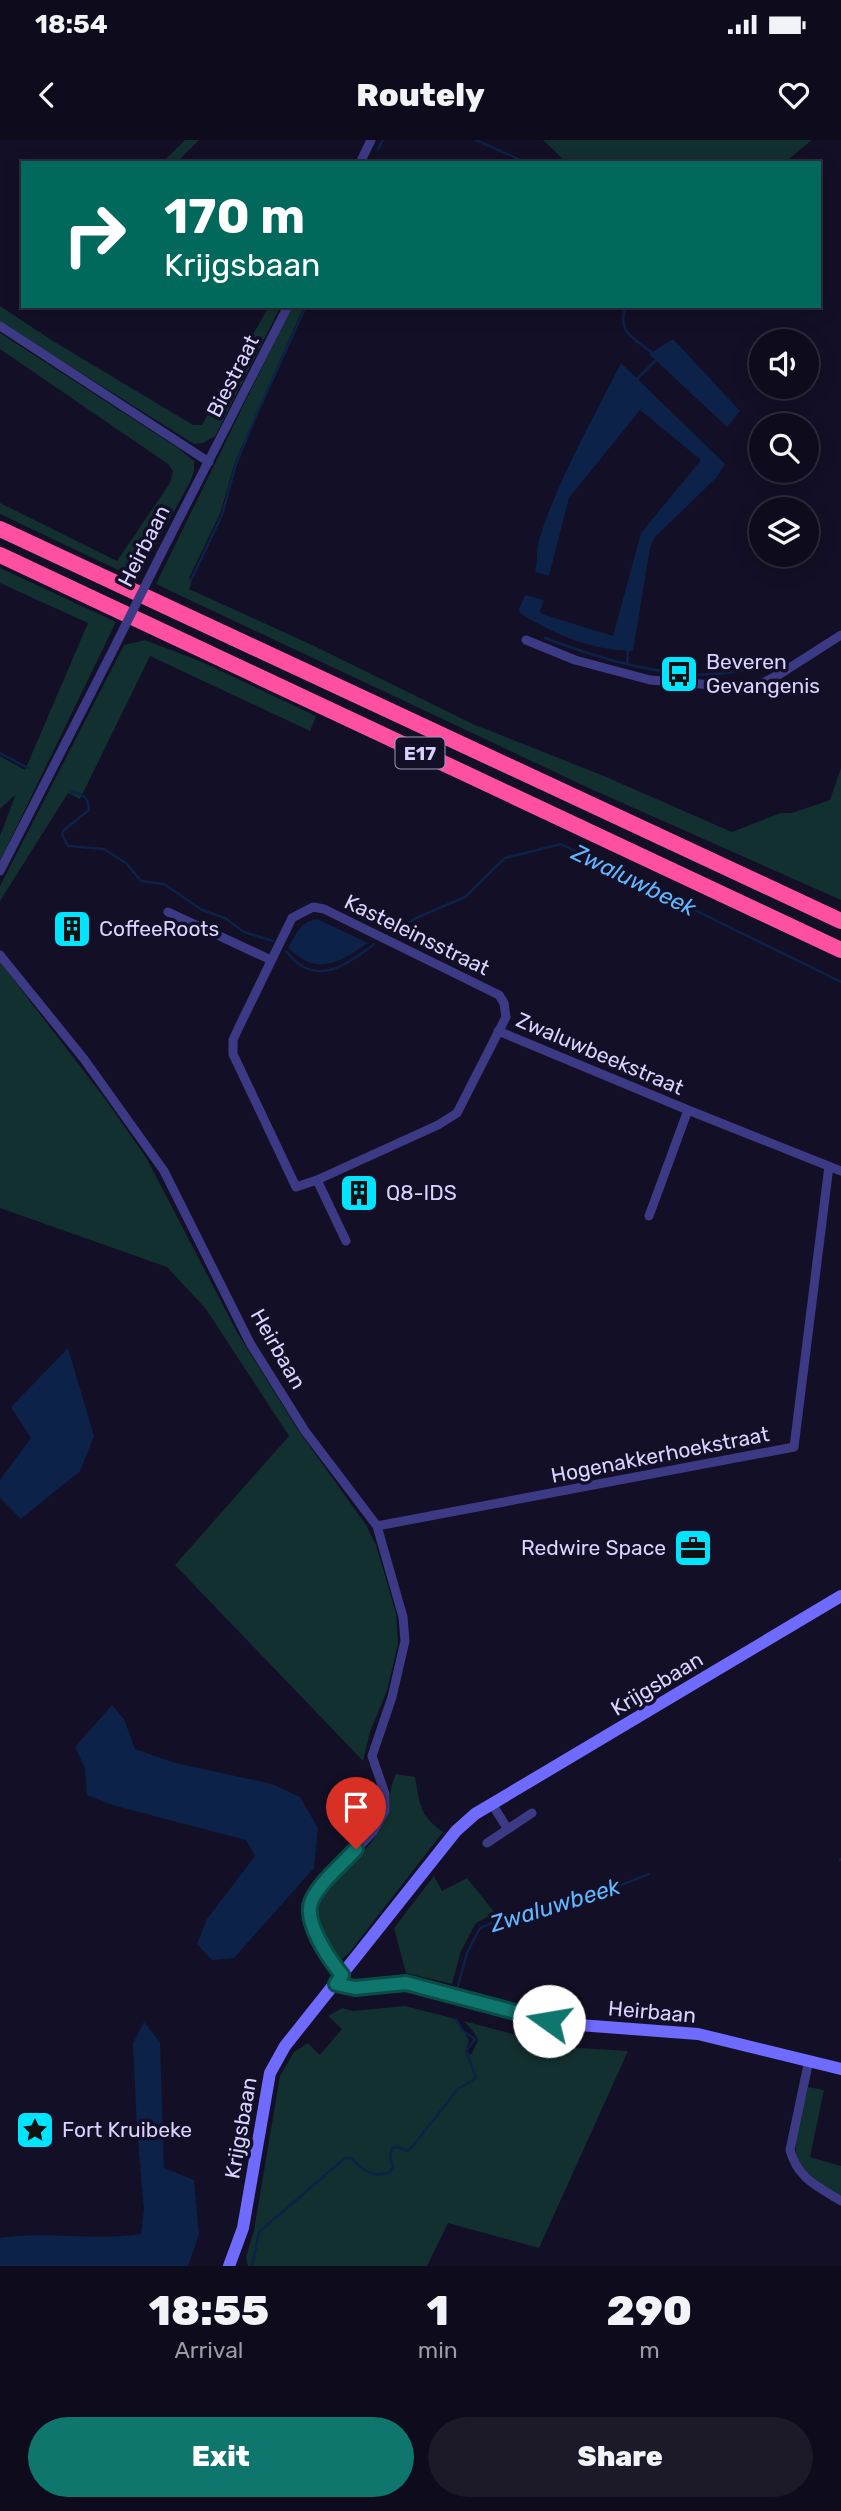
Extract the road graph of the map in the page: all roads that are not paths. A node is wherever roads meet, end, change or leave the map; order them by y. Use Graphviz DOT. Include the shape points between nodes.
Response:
graph roads {
  1 [pos="371,140"];
  2 [pos="361,161"];
  3 [pos="287,308"];
  4 [pos="0,326"];
  5 [pos="209,462"];
  6 [pos="0,528"];
  7 [pos="0,555"];
  8 [pos="841,635"];
  9 [pos="526,640"];
  10 [pos="0,871"];
  11 [pos="168,912"];
  12 [pos="841,922"];
  13 [pos="841,950"];
  14 [pos="0,955"];
  15 [pos="271,960"];
  16 [pos="498,1031"];
  17 [pos="688,1110"];
  18 [pos="829,1166"];
  19 [pos="841,1171"];
  20 [pos="317,1180"];
  21 [pos="649,1216"];
  22 [pos="346,1241"];
  23 [pos="377,1526"];
  24 [pos="841,1596"];
  25 [pos="492,1804"];
  26 [pos="532,1813"];
  27 [pos="507,1828"];
  28 [pos="487,1843"];
  29 [pos="339,1980"];
  30 [pos="809,2060"];
  31 [pos="841,2068"];
  32 [pos="841,2201"];
  33 [pos="229,2266"];
  1 -- 2 [label="street"];
  3 -- 5 [label="street, Biestraat"];
  4 -- 5 [label="street"];
  5 -- 10 [label="street, Heirbaan, bridge"];
  6 -- 12 [label="highway, E17"];
  7 -- 13 [label="highway, E17"];
  8 -- 9 [label="street" via="747,691 650,680 575,660"];
  11 -- 15 [label="street"];
  14 -- 23 [label="street, Heirbaan" via="84,1059 164,1171 250,1343 305,1431"];
  15 -- 16 [label="street, Kasteleinsstraat" via="292,918 313,907 324,909 499,995 506,1017"];
  15 -- 20 [label="street, Kasteleinsstraat" via="233,1040 233,1054 296,1187"];
  16 -- 17 [label="street, Zwaluwbeekstraat"];
  16 -- 20 [label="street, Kasteleinsstraat" via="457,1113"];
  17 -- 18 [label="street, Zwaluwbeekstraat"];
  17 -- 21 [label="street, Zwaluwbeekstraat"];
  18 -- 19 [label="street, Zwaluwbeekstraat"];
  18 -- 23 [label="street, Hogenakkerhoekstraat" via="794,1447"];
  20 -- 22 [label="street"];
  23 -- 29 [label="street, Heirbaan" via="403,1617 405,1641 372,1756 385,1794 385,1811 373,1832 311,1902 310,1917"];
  24 -- 25 [label="main road, Krijgsbaan"];
  25 -- 27 [label="street"];
  25 -- 29 [label="main road, Krijgsbaan" via="456,1831"];
  26 -- 27 [label="street"];
  27 -- 28 [label="street"];
  29 -- 30 [label="main road, Heirbaan" via="355,1988 406,1983 566,2024 698,2034"];
  29 -- 33 [label="main road, Krijgsbaan" via="285,2046 270,2073 243,2228"];
  30 -- 31 [label="main road, Heirbaan"];
  30 -- 32 [label="street" via="790,2150 802,2176"];
}
